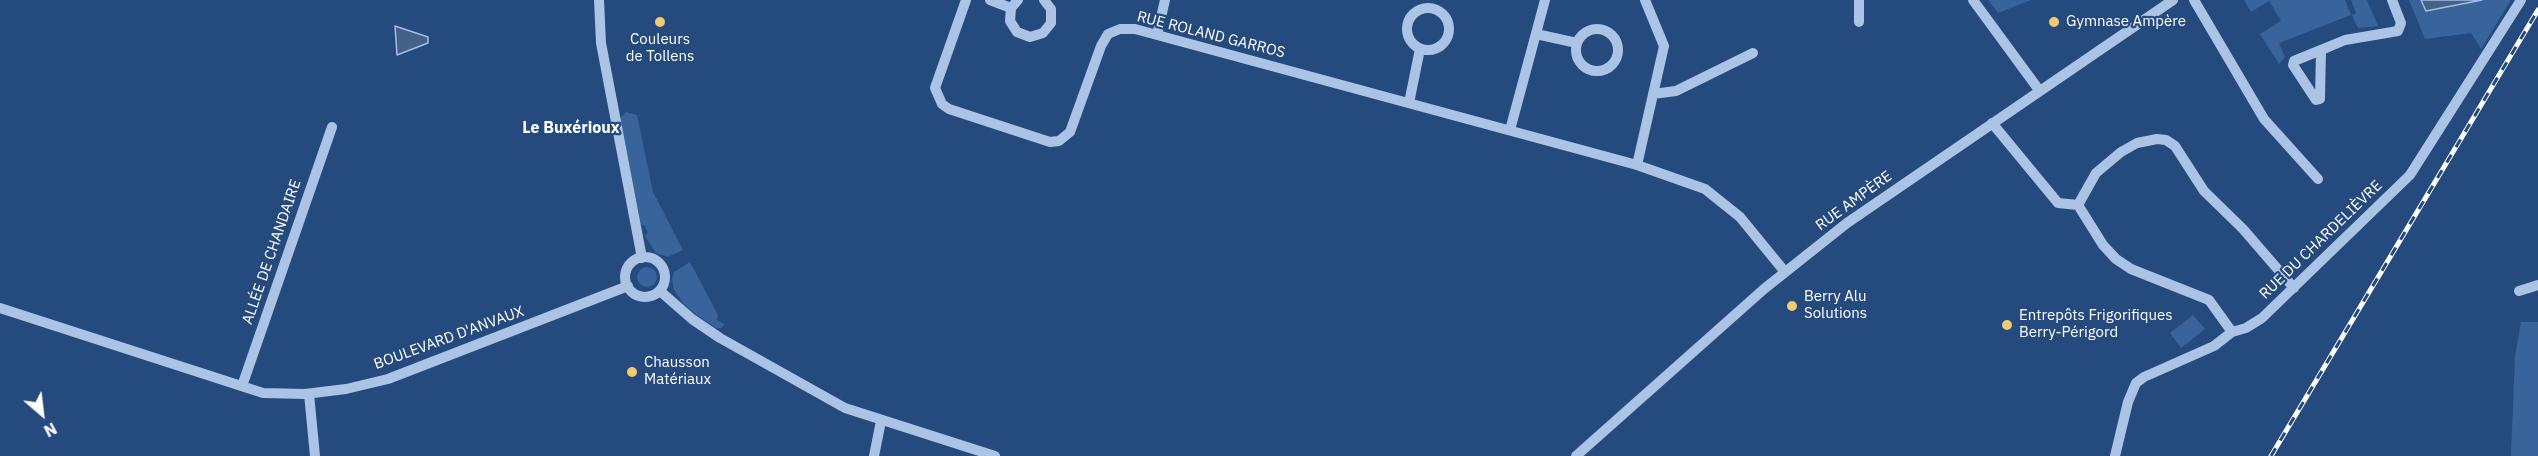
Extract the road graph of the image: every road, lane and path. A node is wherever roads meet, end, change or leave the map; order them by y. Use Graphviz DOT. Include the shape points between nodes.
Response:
graph roads {
  1 [pos="599,0"];
  2 [pos="966,0"];
  3 [pos="990,0"];
  4 [pos="1044,0"];
  5 [pos="1165,0"];
  6 [pos="1545,0"];
  7 [pos="1645,0"];
  8 [pos="1859,0"];
  9 [pos="1974,0"];
  10 [pos="2173,0"];
  11 [pos="2194,0"];
  12 [pos="2392,0"];
  13 [pos="2521,0"];
  14 [pos="1014,4"];
  15 [pos="1859,22"];
  16 [pos="1536,34"];
  17 [pos="1157,35"];
  18 [pos="1577,43"];
  19 [pos="1420,49"];
  20 [pos="2321,50"];
  21 [pos="1753,53"];
  22 [pos="2039,90"];
  23 [pos="1653,94"];
  24 [pos="1409,103"];
  25 [pos="1992,123"];
  26 [pos="332,127"];
  27 [pos="1510,130"];
  28 [pos="1637,165"];
  29 [pos="2318,179"];
  30 [pos="2078,205"];
  31 [pos="642,258"];
  32 [pos="1785,272"];
  33 [pos="2538,285"];
  34 [pos="628,286"];
  35 [pos="2294,288"];
  36 [pos="660,291"];
  37 [pos="2519,291"];
  38 [pos="0,308"];
  39 [pos="2232,332"];
  40 [pos="242,386"];
  41 [pos="309,394"];
  42 [pos="881,421"];
  43 [pos="315,456"];
  44 [pos="874,456"];
  45 [pos="995,456"];
  46 [pos="1576,456"];
  47 [pos="2115,456"];
  1 -- 31 [label="street" via="601,43"];
  2 -- 17 [label="street, RUE ROLAND GARROS" via="935,88 938,97 949,109 1050,142 1070,132 1108,34 1120,28"];
  3 -- 14 [label="street"];
  4 -- 14 [label="street" via="1052,17 1048,29 1038,36 1017,32 1010,21"];
  5 -- 17 [label="street"];
  6 -- 16 [label="street"];
  7 -- 23 [label="street" via="1664,46"];
  8 -- 15 [label="street"];
  9 -- 22 [label="street"];
  10 -- 22 [label="street, RUE AMPÈRE"];
  11 -- 29 [label="street" via="2264,119"];
  12 -- 20 [label="street" via="2401,23 2398,31 2345,40"];
  13 -- 35 [label="street, RUE DU CHARDELIÈVRE" via="2415,168"];
  16 -- 18 [label="street"];
  16 -- 27 [label="street"];
  17 -- 24 [label="street, RUE ROLAND GARROS"];
  19 -- 24 [label="street"];
  21 -- 23 [label="street" via="1676,91"];
  22 -- 25 [label="street, RUE AMPÈRE"];
  23 -- 28 [label="street"];
  24 -- 27 [label="street, RUE ROLAND GARROS"];
  25 -- 30 [label="street" via="2058,203"];
  25 -- 32 [label="street, RUE AMPÈRE" via="1847,223"];
  26 -- 40 [label="street, ALLÉE DE CHANDAIRE"];
  27 -- 28 [label="street, RUE ROLAND GARROS"];
  28 -- 32 [label="street, RUE ROLAND GARROS" via="1705,189 1740,217"];
  30 -- 35 [label="street" via="2106,162 2138,143 2166,140 2175,146 2204,192 2243,229"];
  30 -- 39 [label="street" via="2116,259 2131,269 2209,300"];
  31 -- 34 [label="street" via="628,268"];
  31 -- 36 [label="street" via="654,260 663,268 665,280"];
  32 -- 46 [label="street, RUE AMPÈRE"];
  33 -- 37 [label="street"];
  34 -- 36 [label="street" via="643,297"];
  34 -- 41 [label="street, BOULEVARD D'ANVAUX" via="388,379"];
  35 -- 39 [label="street, RUE DU CHARDELIÈVRE" via="2253,324"];
  36 -- 42 [label="street" via="720,338 845,408"];
  38 -- 40 [label="street, BOULEVARD D'ANVAUX"];
  39 -- 47 [label="street, RUE DU CHARDELIÈVRE" via="2214,346 2136,383"];
  40 -- 41 [label="street, BOULEVARD D'ANVAUX" via="263,393"];
  41 -- 43 [label="street"];
  42 -- 44 [label="street"];
  42 -- 45 [label="street"];
}
